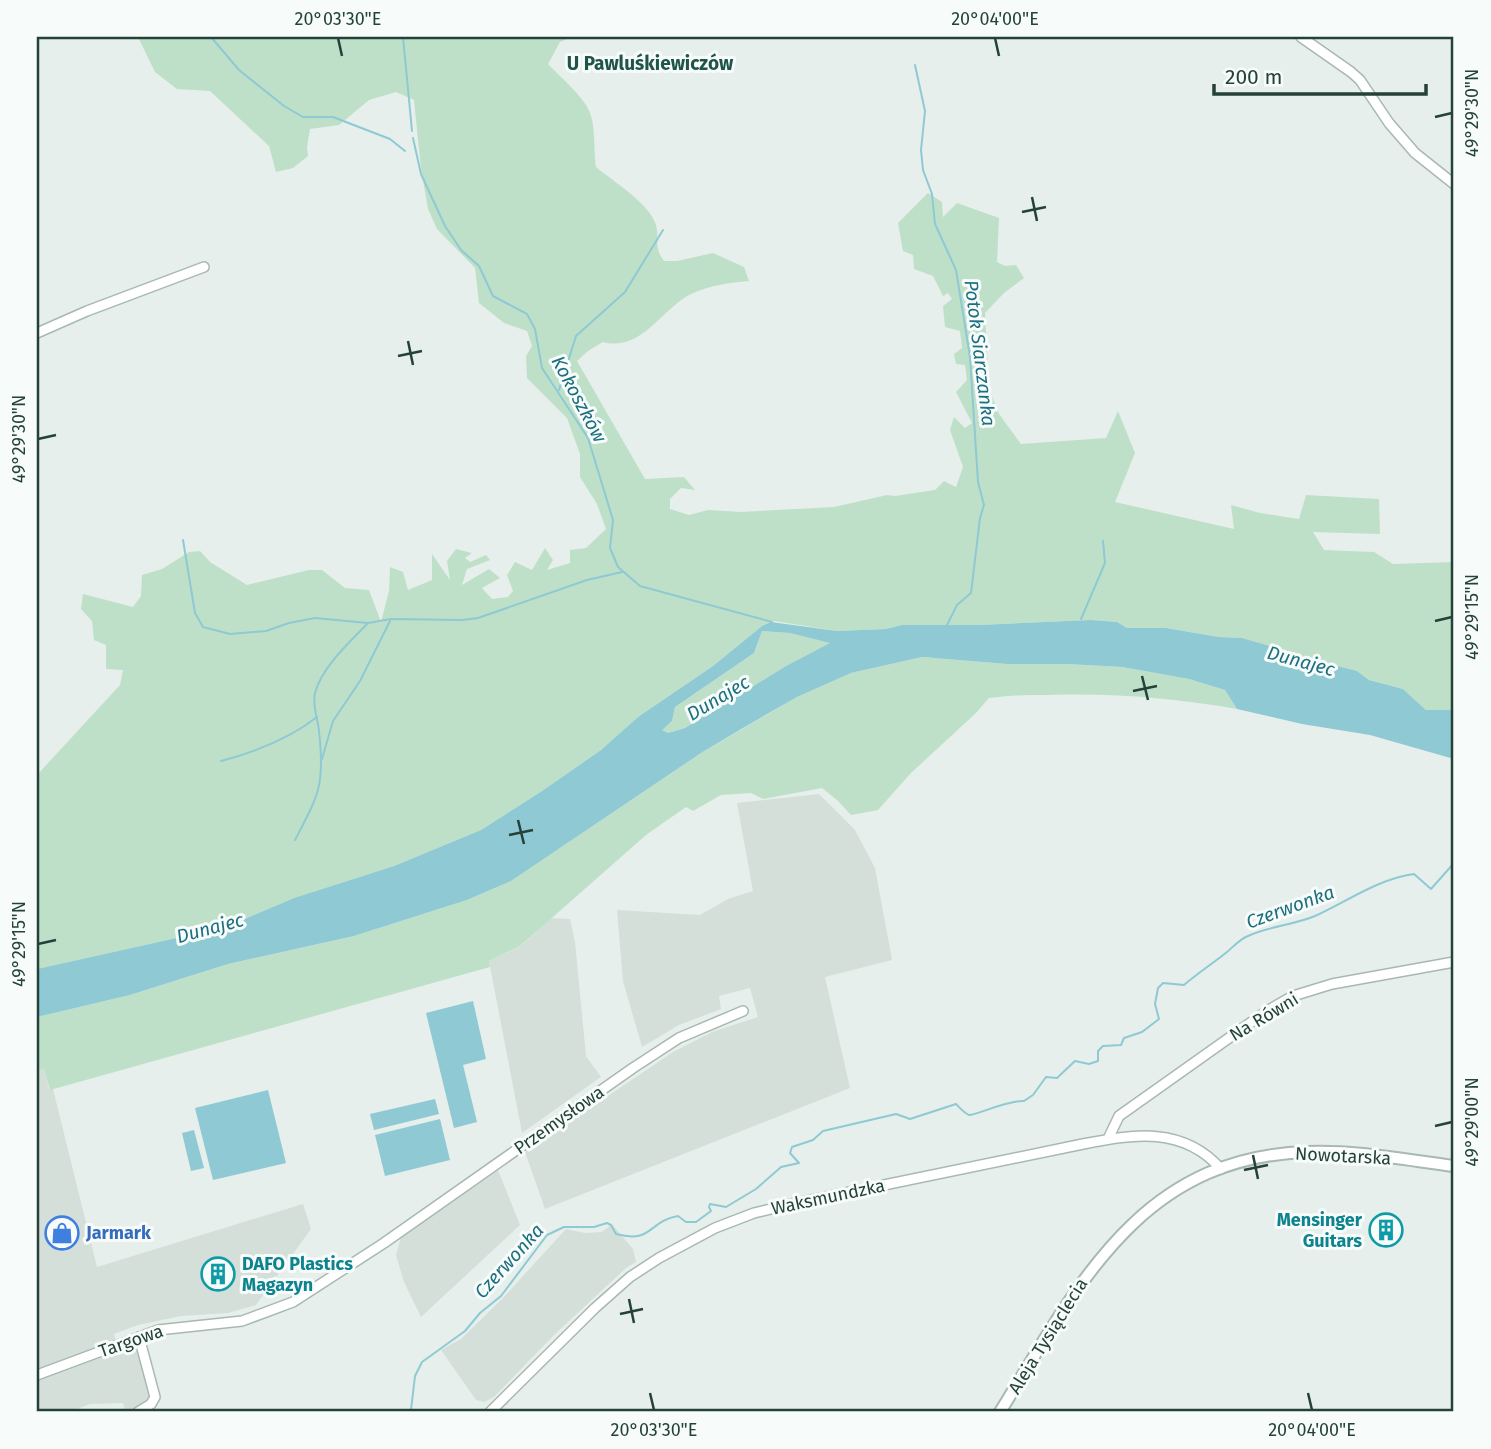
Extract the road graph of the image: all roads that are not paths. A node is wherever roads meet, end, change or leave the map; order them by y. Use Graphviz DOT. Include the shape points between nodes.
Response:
graph roads {
  1 [pos="1301,37"];
  2 [pos="1454,184"];
  3 [pos="204,267"];
  4 [pos="37,333"];
  5 [pos="1454,962"];
  6 [pos="743,1011"];
  7 [pos="1108,1139"];
  8 [pos="1454,1166"];
  9 [pos="1221,1169"];
  10 [pos="1098,1260"];
  11 [pos="270,1312"];
  12 [pos="139,1337"];
  13 [pos="37,1375"];
  14 [pos="138,1412"];
  15 [pos="490,1412"];
  16 [pos="1000,1412"];
  1 -- 2 [label="street" via="1352,72 1415,153"];
  3 -- 4 [label="street"];
  5 -- 7 [label="street, Na Równi" via="1332,984 1293,996 1119,1116"];
  6 -- 11 [label="street, Przemysłowa" via="679,1038 384,1243 306,1295"];
  7 -- 9 [label="street, Waksmundzka" via="1135,1135 1171,1139 1192,1145"];
  7 -- 15 [label="street, Waksmundzka" via="787,1205 728,1222 630,1277"];
  8 -- 9 [label="street, Nowotarska" via="1307,1152 1267,1156"];
  9 -- 10 [label="street, Nowotarska" via="1155,1204"];
  10 -- 16 [label="street, Aleja Tysiąclecia"];
  11 -- 12 [label="street, Targowa"];
  12 -- 13 [label="street, Targowa"];
  12 -- 14 [label="street" via="155,1397"];
}
